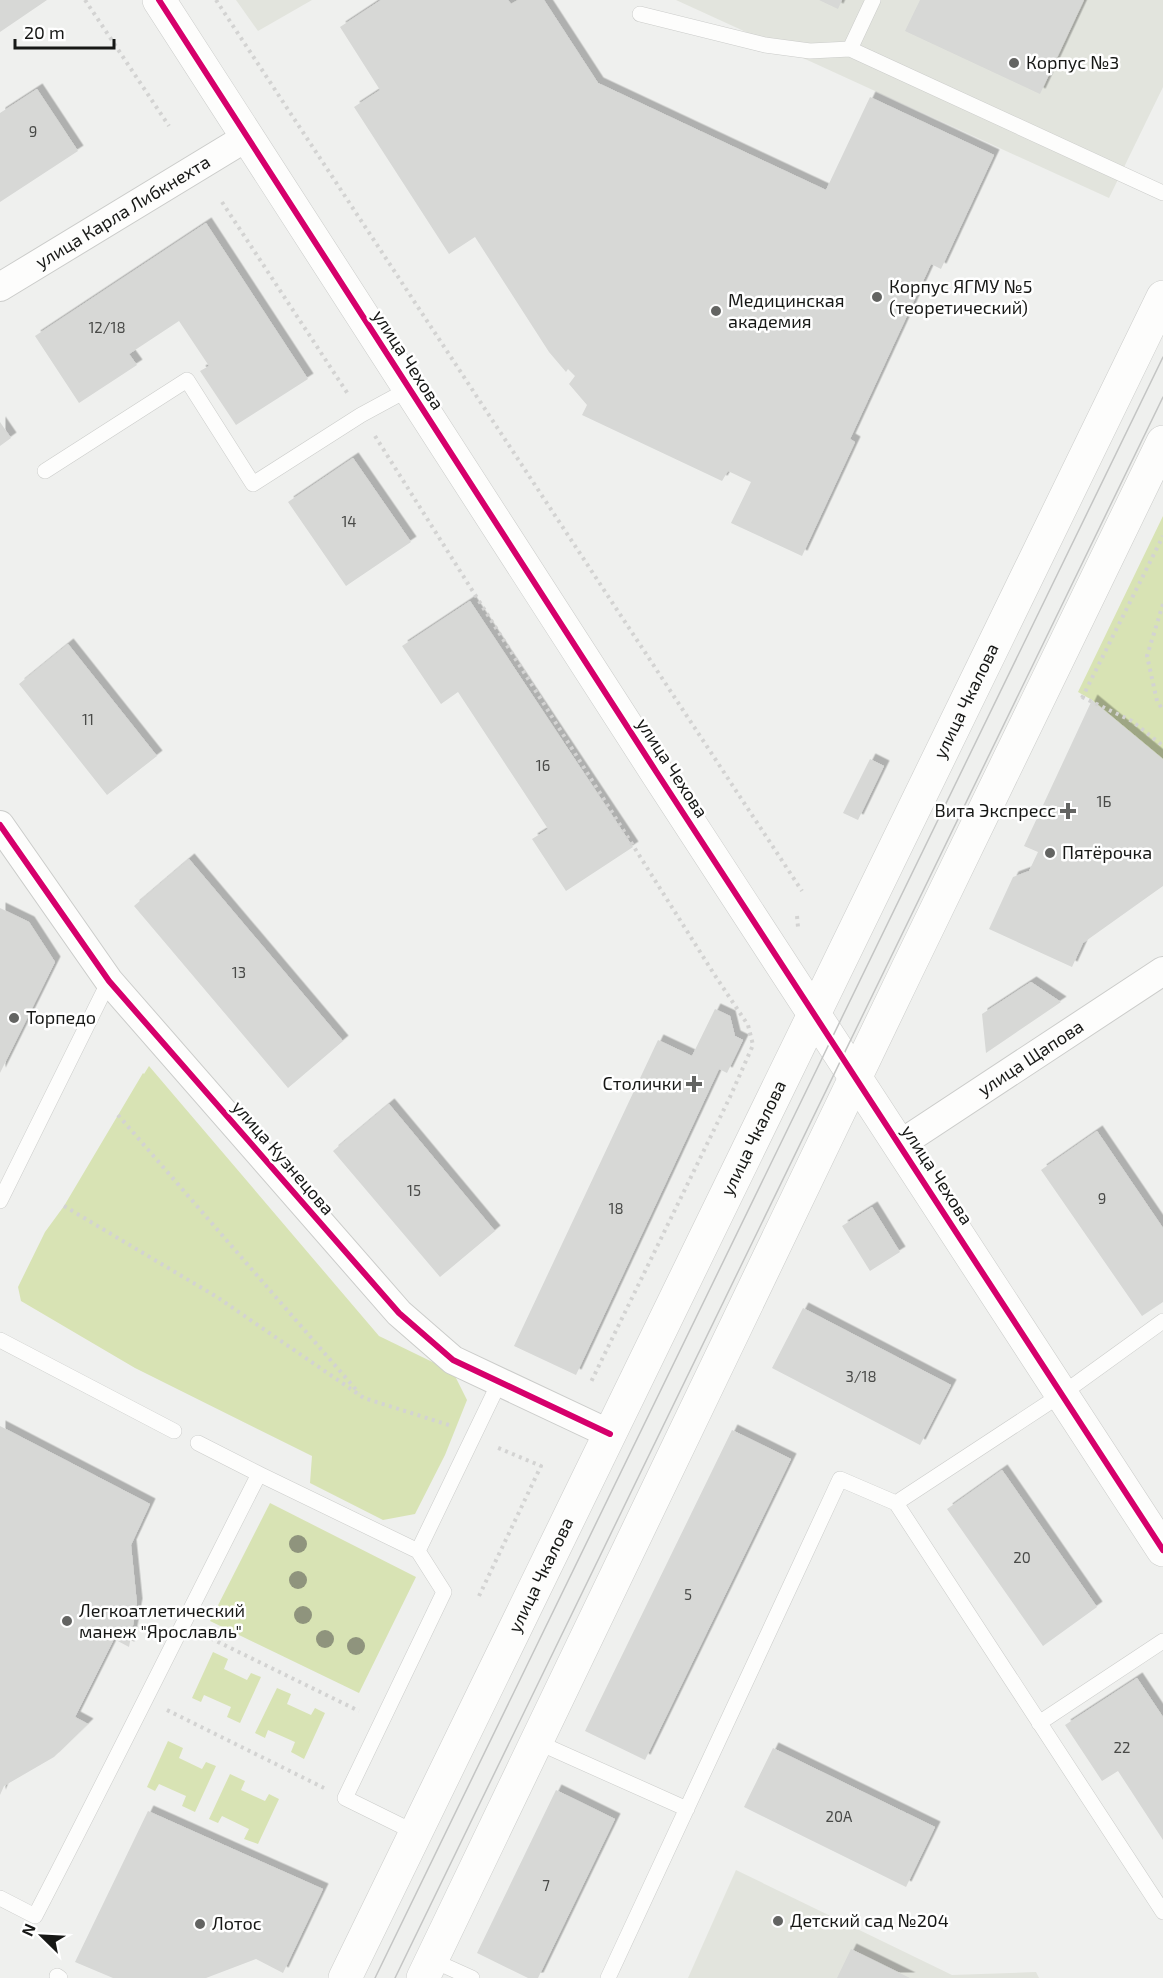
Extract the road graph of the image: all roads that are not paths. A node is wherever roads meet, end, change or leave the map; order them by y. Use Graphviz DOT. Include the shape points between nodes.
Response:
graph roads {
  1 [pos="159,0"];
  2 [pos="873,0"];
  3 [pos="640,14"];
  4 [pos="850,49"];
  5 [pos="247,137"];
  6 [pos="1163,194"];
  7 [pos="0,287"];
  8 [pos="1163,297"];
  9 [pos="409,389"];
  10 [pos="1163,442"];
  11 [pos="45,471"];
  12 [pos="1,827"];
  13 [pos="1163,972"];
  14 [pos="109,981"];
  15 [pos="814,1014"];
  16 [pos="856,1078"];
  17 [pos="899,1145"];
  18 [pos="0,1201"];
  19 [pos="1163,1321"];
  20 [pos="0,1340"];
  21 [pos="499,1383"];
  22 [pos="1062,1394"];
  23 [pos="174,1431"];
  24 [pos="610,1434"];
  25 [pos="198,1443"];
  26 [pos="259,1474"];
  27 [pos="897,1503"];
  28 [pos="1163,1550"];
  29 [pos="418,1551"];
  30 [pos="1163,1641"];
  31 [pos="1040,1722"];
  32 [pos="537,1742"];
  33 [pos="687,1809"];
  34 [pos="416,1833"];
  35 [pos="0,1898"];
  36 [pos="1163,1912"];
  37 [pos="428,1969"];
  38 [pos="345,1978"];
  39 [pos="472,1978"];
  40 [pos="608,1978"];
  1 -- 5 [label="main road, улица Чехова"];
  2 -- 4 [label="lane"];
  3 -- 4 [label="lane" via="765,45 810,51"];
  4 -- 6 [label="lane"];
  5 -- 7 [label="street, улица Карла Либкнехта"];
  5 -- 9 [label="main road, улица Чехова"];
  8 -- 15 [label="main road, улица Чкалова"];
  9 -- 11 [label="lane" via="253,484 187,380"];
  9 -- 15 [label="main road, улица Чехова"];
  10 -- 16 [label="main road"];
  12 -- 14 [label="street, улица Кузнецова"];
  13 -- 17 [label="street, улица Щапова"];
  14 -- 18 [label="lane"];
  14 -- 21 [label="street, улица Кузнецова" via="399,1313 453,1360"];
  15 -- 16 [label="main road, улица Чехова"];
  15 -- 24 [label="main road, улица Чкалова"];
  16 -- 17 [label="main road, улица Чехова"];
  16 -- 32 [label="main road"];
  17 -- 22 [label="main road, улица Чехова"];
  19 -- 22 [label="lane"];
  20 -- 23 [label="lane"];
  21 -- 24 [label="street, улица Кузнецова"];
  21 -- 29 [label="lane"];
  22 -- 27 [label="lane"];
  22 -- 28 [label="main road, улица Чехова"];
  24 -- 34 [label="main road, улица Чкалова"];
  25 -- 26 [label="lane"];
  26 -- 29 [label="lane"];
  26 -- 35 [label="lane" via="35,1916"];
  27 -- 31 [label="lane"];
  27 -- 33 [label="lane" via="840,1479"];
  29 -- 34 [label="lane" via="444,1592 345,1798"];
  30 -- 31 [label="lane"];
  31 -- 36 [label="lane"];
  32 -- 33 [label="lane"];
  32 -- 37 [label="main road"];
  33 -- 40 [label="lane"];
  34 -- 38 [label="main road, улица Чкалова"];
  37 -- 39 [label="lane"];
}
